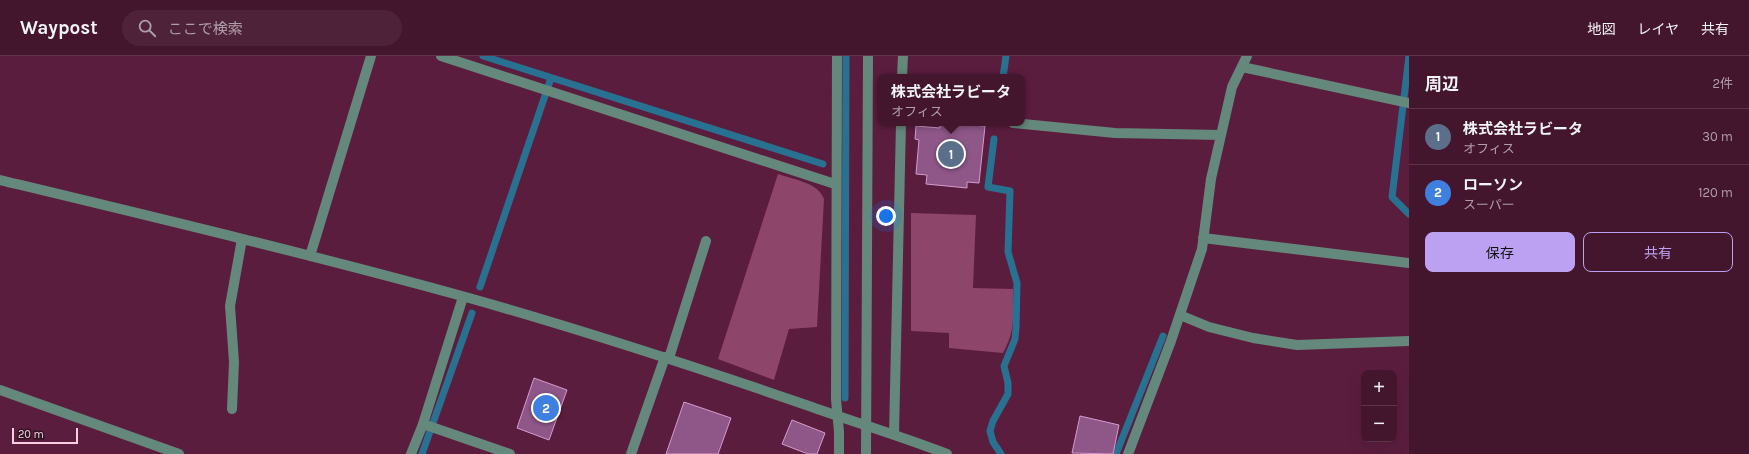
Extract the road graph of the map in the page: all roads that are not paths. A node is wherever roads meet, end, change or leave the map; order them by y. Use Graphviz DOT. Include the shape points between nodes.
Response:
graph roads {
  1 [pos="371,56"];
  2 [pos="441,56"];
  3 [pos="837,56"];
  4 [pos="868,56"];
  5 [pos="903,56"];
  6 [pos="1247,56"];
  7 [pos="1242,67"];
  8 [pos="902,74"];
  9 [pos="1405,102"];
  10 [pos="1025,124"];
  11 [pos="901,126"];
  12 [pos="1221,135"];
  13 [pos="0,180"];
  14 [pos="835,184"];
  15 [pos="1203,238"];
  16 [pos="242,239"];
  17 [pos="706,241"];
  18 [pos="310,256"];
  19 [pos="1409,263"];
  20 [pos="463,297"];
  21 [pos="1180,315"];
  22 [pos="1409,341"];
  23 [pos="667,357"];
  24 [pos="0,390"];
  25 [pos="232,408"];
  26 [pos="837,416"];
  27 [pos="865,425"];
  28 [pos="428,426"];
  29 [pos="894,434"];
  30 [pos="179,454"];
  31 [pos="411,454"];
  32 [pos="510,454"];
  33 [pos="631,454"];
  34 [pos="839,454"];
  35 [pos="866,454"];
  36 [pos="947,454"];
  37 [pos="1128,454"];
  1 -- 18 [label="street"];
  2 -- 14 [label="street"];
  3 -- 14 [label="street"];
  4 -- 27 [label="street"];
  5 -- 8 [label="street"];
  6 -- 7 [label="street"];
  7 -- 9 [label="street"];
  7 -- 12 [label="street" via="1232,87"];
  10 -- 12 [label="street" via="1114,133"];
  11 -- 29 [label="street"];
  12 -- 15 [label="street" via="1211,178"];
  13 -- 16 [label="street"];
  14 -- 26 [label="street"];
  15 -- 19 [label="street"];
  15 -- 21 [label="street" via="1202,249"];
  16 -- 18 [label="street"];
  16 -- 25 [label="street" via="230,306 234,362"];
  17 -- 23 [label="street"];
  18 -- 20 [label="street"];
  20 -- 23 [label="street"];
  20 -- 28 [label="street"];
  21 -- 22 [label="street" via="1209,327 1252,338 1297,345"];
  21 -- 37 [label="street"];
  23 -- 26 [label="street"];
  23 -- 33 [label="street"];
  24 -- 30 [label="street"];
  26 -- 27 [label="street"];
  26 -- 34 [label="street"];
  27 -- 29 [label="street"];
  27 -- 35 [label="street"];
  28 -- 31 [label="street"];
  28 -- 32 [label="street"];
  29 -- 36 [label="street"];
}
